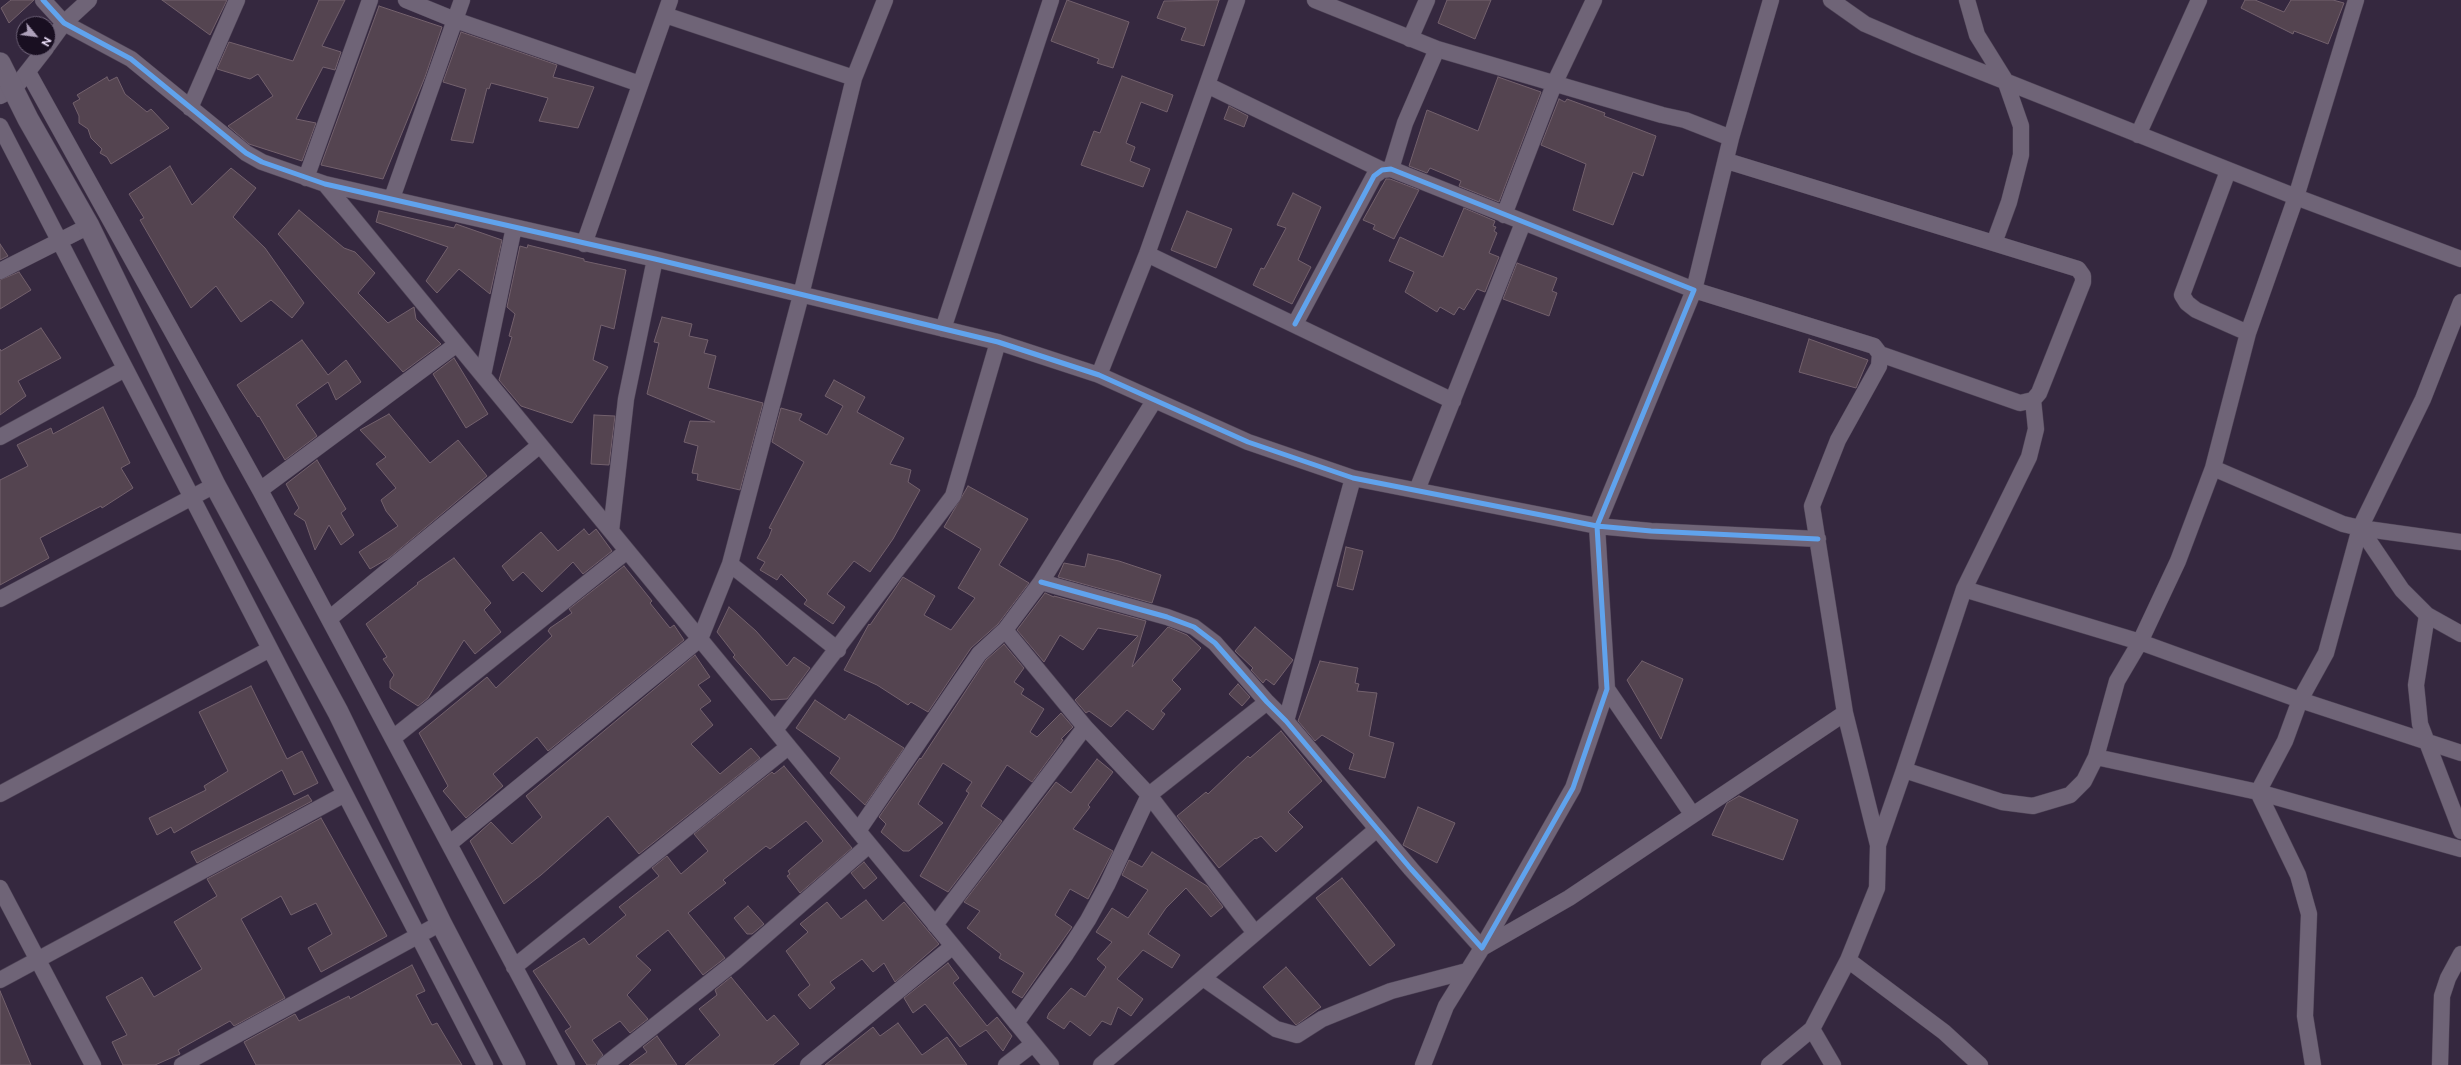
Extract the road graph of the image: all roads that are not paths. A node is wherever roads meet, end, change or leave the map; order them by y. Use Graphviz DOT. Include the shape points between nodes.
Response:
graph roads {
  1 [pos="42,0"];
  2 [pos="89,0"];
  3 [pos="237,0"];
  4 [pos="370,0"];
  5 [pos="406,0"];
  6 [pos="462,0"];
  7 [pos="885,0"];
  8 [pos="1051,0"];
  9 [pos="1237,0"];
  10 [pos="1314,0"];
  11 [pos="1427,0"];
  12 [pos="1594,0"];
  13 [pos="1771,0"];
  14 [pos="1831,0"];
  15 [pos="1967,0"];
  16 [pos="2199,0"];
  17 [pos="2356,0"];
  18 [pos="668,7"];
  19 [pos="455,20"];
  20 [pos="64,23"];
  21 [pos="56,34"];
  22 [pos="1410,39"];
  23 [pos="1437,49"];
  24 [pos="40,56"];
  25 [pos="0,63"];
  26 [pos="28,72"];
  27 [pos="854,78"];
  28 [pos="2005,80"];
  29 [pos="1555,82"];
  30 [pos="640,84"];
  31 [pos="1207,85"];
  32 [pos="7,93"];
  33 [pos="190,108"];
  34 [pos="0,126"];
  35 [pos="2138,135"];
  36 [pos="1731,138"];
  37 [pos="1727,161"];
  38 [pos="1386,169"];
  39 [pos="2228,170"];
  40 [pos="306,178"];
  41 [pos="325,184"];
  42 [pos="2296,197"];
  43 [pos="392,198"];
  44 [pos="1504,215"];
  45 [pos="1523,223"];
  46 [pos="89,226"];
  47 [pos="514,227"];
  48 [pos="60,240"];
  49 [pos="1994,243"];
  50 [pos="584,244"];
  51 [pos="1147,254"];
  52 [pos="655,259"];
  53 [pos="2461,259"];
  54 [pos="0,270"];
  55 [pos="1694,290"];
  56 [pos="801,295"];
  57 [pos="2461,302"];
  58 [pos="1295,324"];
  59 [pos="943,329"];
  60 [pos="2248,333"];
  61 [pos="998,342"];
  62 [pos="457,344"];
  63 [pos="1880,354"];
  64 [pos="125,369"];
  65 [pos="482,375"];
  66 [pos="1099,375"];
  67 [pos="2033,400"];
  68 [pos="1154,401"];
  69 [pos="1453,401"];
  70 [pos="0,437"];
  71 [pos="540,445"];
  72 [pos="2213,468"];
  73 [pos="1353,478"];
  74 [pos="215,485"];
  75 [pos="260,490"];
  76 [pos="1417,490"];
  77 [pos="191,497"];
  78 [pos="1597,526"];
  79 [pos="2360,528"];
  80 [pos="611,531"];
  81 [pos="1818,539"];
  82 [pos="2461,542"];
  83 [pos="628,551"];
  84 [pos="730,564"];
  85 [pos="1041,582"];
  86 [pos="1964,589"];
  87 [pos="0,599"];
  88 [pos="2427,615"];
  89 [pos="329,619"];
  90 [pos="1005,630"];
  91 [pos="2461,634"];
  92 [pos="700,639"];
  93 [pos="2140,642"];
  94 [pos="270,649"];
  95 [pos="838,650"];
  96 [pos="1607,689"];
  97 [pos="2300,700"];
  98 [pos="1267,702"];
  99 [pos="1845,713"];
  100 [pos="1286,721"];
  101 [pos="1085,727"];
  102 [pos="775,730"];
  103 [pos="393,738"];
  104 [pos="2426,742"];
  105 [pos="788,746"];
  106 [pos="2461,753"];
  107 [pos="2096,757"];
  108 [pos="1904,770"];
  109 [pos="2258,792"];
  110 [pos="0,794"];
  111 [pos="345,794"];
  112 [pos="1149,795"];
  113 [pos="1692,814"];
  114 [pos="1377,829"];
  115 [pos="858,831"];
  116 [pos="2461,831"];
  117 [pos="449,844"];
  118 [pos="869,845"];
  119 [pos="1878,845"];
  120 [pos="2461,849"];
  121 [pos="0,888"];
  122 [pos="442,923"];
  123 [pos="935,925"];
  124 [pos="1256,933"];
  125 [pos="418,936"];
  126 [pos="953,946"];
  127 [pos="1482,948"];
  128 [pos="2461,954"];
  129 [pos="1848,960"];
  130 [pos="37,961"];
  131 [pos="514,967"];
  132 [pos="1467,971"];
  133 [pos="1203,978"];
  134 [pos="0,980"];
  135 [pos="1016,1022"];
  136 [pos="1812,1030"];
  137 [pos="1033,1044"];
  138 [pos="512,1064"];
  139 [pos="92,1065"];
  140 [pos="182,1065"];
  141 [pos="485,1065"];
  142 [pos="567,1065"];
  143 [pos="605,1065"];
  144 [pos="808,1065"];
  145 [pos="1006,1065"];
  146 [pos="1051,1065"];
  147 [pos="1102,1065"];
  148 [pos="1423,1065"];
  149 [pos="1769,1065"];
  150 [pos="1833,1065"];
  151 [pos="1980,1065"];
  152 [pos="2313,1065"];
  153 [pos="2440,1065"];
  1 -- 20 [label="street"];
  2 -- 20 [label="street"];
  3 -- 33 [label="street"];
  4 -- 40 [label="street"];
  5 -- 19 [label="street"];
  6 -- 19 [label="street"];
  7 -- 27 [label="street"];
  8 -- 59 [label="street"];
  9 -- 31 [label="street"];
  10 -- 22 [label="street"];
  11 -- 22 [label="street"];
  12 -- 29 [label="street"];
  13 -- 36 [label="street"];
  14 -- 28 [label="street" via="1865,24"];
  15 -- 28 [label="street" via="1977,35"];
  16 -- 35 [label="street"];
  17 -- 42 [label="street"];
  18 -- 27 [label="street"];
  18 -- 30 [label="street"];
  19 -- 30 [label="street"];
  19 -- 43 [label="street"];
  20 -- 21 [label="street"];
  20 -- 33 [label="street" via="131,59"];
  22 -- 23 [label="street"];
  23 -- 29 [label="street"];
  23 -- 38 [label="street"];
  24 -- 26 [label="street"];
  25 -- 32 [label="street"];
  26 -- 32 [label="street"];
  26 -- 75 [label="street"];
  27 -- 56 [label="street"];
  28 -- 35 [label="street"];
  28 -- 49 [label="street" via="2021,126 2021,155 2009,202"];
  29 -- 36 [label="street" via="1685,120"];
  29 -- 44 [label="street"];
  30 -- 50 [label="street"];
  31 -- 38 [label="street"];
  31 -- 51 [label="street"];
  32 -- 46 [label="street"];
  33 -- 40 [label="street" via="246,153 262,162"];
  34 -- 48 [label="street"];
  35 -- 39 [label="street"];
  36 -- 37 [label="street"];
  37 -- 49 [label="street"];
  37 -- 55 [label="street"];
  38 -- 44 [label="street"];
  38 -- 58 [label="street" via="1374,176"];
  39 -- 42 [label="street"];
  39 -- 60 [label="street" via="2182,295 2196,310"];
  40 -- 41 [label="street"];
  41 -- 43 [label="street"];
  41 -- 62 [label="street"];
  42 -- 53 [label="street"];
  42 -- 60 [label="street"];
  43 -- 47 [label="street"];
  44 -- 45 [label="street"];
  45 -- 55 [label="street"];
  45 -- 69 [label="street"];
  46 -- 48 [label="street"];
  46 -- 74 [label="street"];
  47 -- 50 [label="street"];
  47 -- 65 [label="street"];
  48 -- 54 [label="street"];
  48 -- 64 [label="street"];
  49 -- 67 [label="street" via="2078,269 2083,276 2083,282 2039,393"];
  50 -- 52 [label="street"];
  51 -- 58 [label="street"];
  51 -- 66 [label="street"];
  52 -- 56 [label="street"];
  52 -- 80 [label="street" via="626,399"];
  55 -- 63 [label="street" via="1874,346"];
  55 -- 78 [label="street"];
  56 -- 59 [label="street"];
  56 -- 84 [label="street"];
  57 -- 79 [label="street" via="2423,399"];
  58 -- 69 [label="street"];
  59 -- 61 [label="street"];
  60 -- 72 [label="street"];
  61 -- 66 [label="street"];
  61 -- 95 [label="street" via="953,496"];
  62 -- 65 [label="street"];
  62 -- 75 [label="street"];
  63 -- 67 [label="street" via="2020,403"];
  63 -- 81 [label="street" via="1879,366 1838,440 1812,506"];
  64 -- 70 [label="street"];
  64 -- 77 [label="street"];
  65 -- 71 [label="street"];
  66 -- 68 [label="street"];
  67 -- 86 [label="street" via="2036,429 2028,457"];
  68 -- 73 [label="street" via="1248,442"];
  68 -- 85 [label="street"];
  69 -- 76 [label="street"];
  71 -- 80 [label="street"];
  71 -- 89 [label="street"];
  72 -- 79 [label="street" via="2344,524"];
  72 -- 93 [label="street" via="2178,561"];
  73 -- 76 [label="street"];
  73 -- 100 [label="street"];
  74 -- 77 [label="street"];
  74 -- 122 [label="street" via="338,712"];
  75 -- 89 [label="street"];
  76 -- 78 [label="street"];
  77 -- 87 [label="street"];
  77 -- 94 [label="street"];
  78 -- 81 [label="street"];
  78 -- 96 [label="street"];
  79 -- 82 [label="street"];
  79 -- 88 [label="street" via="2402,590"];
  79 -- 97 [label="street" via="2326,653"];
  80 -- 83 [label="street"];
  81 -- 99 [label="street"];
  83 -- 92 [label="street"];
  83 -- 103 [label="street"];
  84 -- 92 [label="street"];
  84 -- 95 [label="street"];
  85 -- 90 [label="street"];
  85 -- 98 [label="street" via="1194,627 1215,642"];
  86 -- 93 [label="street"];
  86 -- 108 [label="street"];
  88 -- 91 [label="street"];
  88 -- 104 [label="street" via="2416,685 2420,724"];
  89 -- 103 [label="street"];
  90 -- 101 [label="street"];
  90 -- 115 [label="street" via="979,654"];
  92 -- 102 [label="street"];
  92 -- 117 [label="street"];
  93 -- 97 [label="street"];
  93 -- 107 [label="street" via="2117,682"];
  94 -- 110 [label="street"];
  94 -- 111 [label="street"];
  95 -- 102 [label="street"];
  96 -- 113 [label="street"];
  96 -- 127 [label="street" via="1573,788"];
  97 -- 104 [label="street"];
  97 -- 109 [label="street" via="2285,741"];
  98 -- 100 [label="street"];
  98 -- 112 [label="street"];
  99 -- 113 [label="street"];
  99 -- 119 [label="street"];
  100 -- 114 [label="street"];
  101 -- 112 [label="street"];
  101 -- 123 [label="street"];
  102 -- 105 [label="street"];
  103 -- 117 [label="street"];
  104 -- 106 [label="street"];
  104 -- 116 [label="street"];
  105 -- 115 [label="street"];
  105 -- 131 [label="street"];
  107 -- 108 [label="street" via="2084,781 2070,795 2033,806 2002,802"];
  107 -- 109 [label="street"];
  108 -- 119 [label="street"];
  109 -- 120 [label="street"];
  109 -- 152 [label="street" via="2298,874 2309,914 2306,1016"];
  111 -- 125 [label="street"];
  111 -- 130 [label="street"];
  112 -- 124 [label="street"];
  112 -- 135 [label="street" via="1088,920"];
  113 -- 127 [label="street" via="1568,898"];
  114 -- 124 [label="street"];
  114 -- 127 [label="street"];
  115 -- 118 [label="street"];
  117 -- 131 [label="street"];
  118 -- 123 [label="street"];
  118 -- 143 [label="street" via="735,962"];
  119 -- 129 [label="street" via="1877,888"];
  121 -- 130 [label="street"];
  122 -- 125 [label="street"];
  122 -- 138 [label="street"];
  123 -- 126 [label="street"];
  124 -- 133 [label="street"];
  125 -- 140 [label="street"];
  125 -- 141 [label="street"];
  126 -- 135 [label="street"];
  126 -- 144 [label="street"];
  127 -- 132 [label="street"];
  128 -- 153 [label="street" via="2442,996"];
  129 -- 136 [label="street"];
  129 -- 151 [label="street" via="1944,1032"];
  130 -- 134 [label="street"];
  130 -- 139 [label="street"];
  131 -- 142 [label="street"];
  132 -- 133 [label="street" via="1391,991 1322,1019 1297,1035 1276,1029"];
  132 -- 148 [label="street" via="1446,1006"];
  133 -- 147 [label="street"];
  135 -- 137 [label="street"];
  136 -- 149 [label="street"];
  136 -- 150 [label="street"];
  137 -- 145 [label="street"];
  137 -- 146 [label="street"];
}
